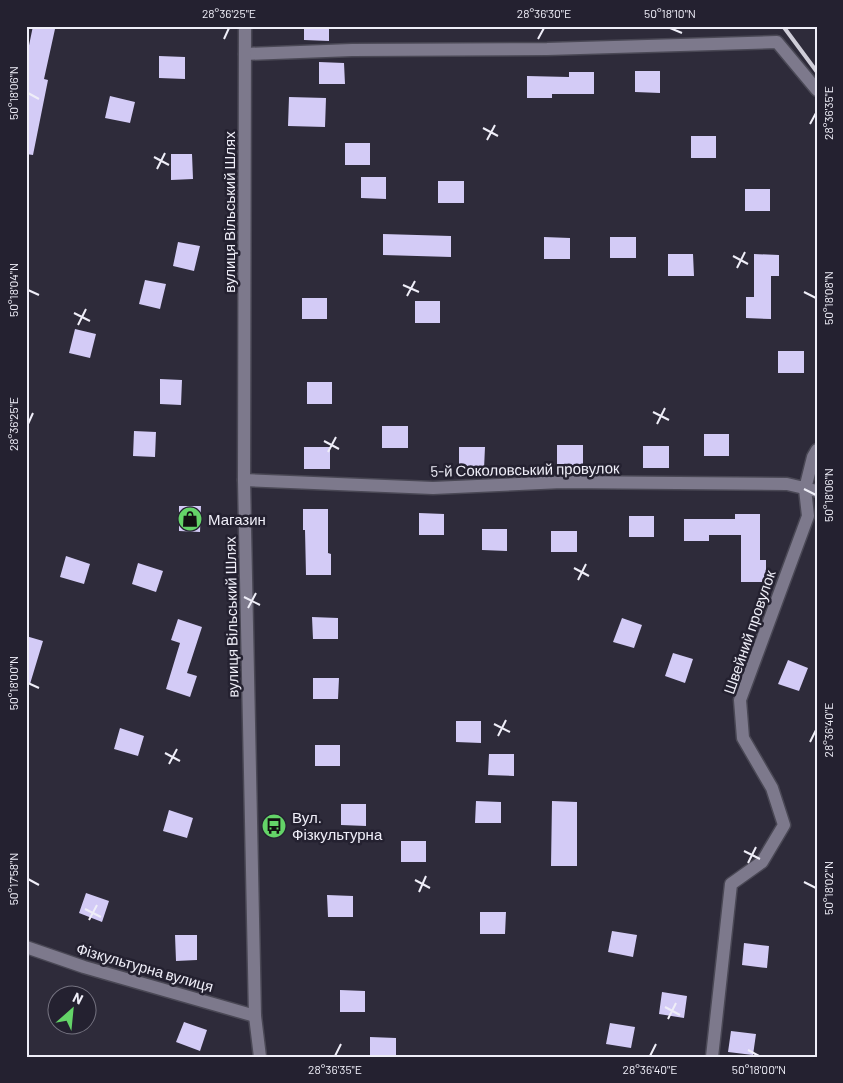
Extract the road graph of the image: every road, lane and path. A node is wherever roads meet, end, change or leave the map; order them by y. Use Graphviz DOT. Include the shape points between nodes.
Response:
graph roads {
  1 [pos="246,26"];
  2 [pos="245,54"];
  3 [pos="817,90"];
  4 [pos="817,450"];
  5 [pos="244,480"];
  6 [pos="811,490"];
  7 [pos="26,947"];
  8 [pos="255,1016"];
  9 [pos="260,1057"];
  10 [pos="712,1057"];
  1 -- 2 [label="street, вулиця Вільський Шлях"];
  2 -- 3 [label="street" via="778,42"];
  2 -- 5 [label="street, вулиця Вільський Шлях"];
  4 -- 6 [label="street, Швейний провулок" via="813,457"];
  5 -- 6 [label="street, 5-й Соколовський провулок" via="433,488 571,482 787,484"];
  5 -- 8 [label="street, вулиця Вільський Шлях"];
  6 -- 10 [label="street, Швейний провулок" via="808,516 740,700 743,738 772,788 784,825 762,862 731,884"];
  7 -- 8 [label="street, Фізкультурна вулиця"];
  8 -- 9 [label="street, вулиця Вільський Шлях"];
}
